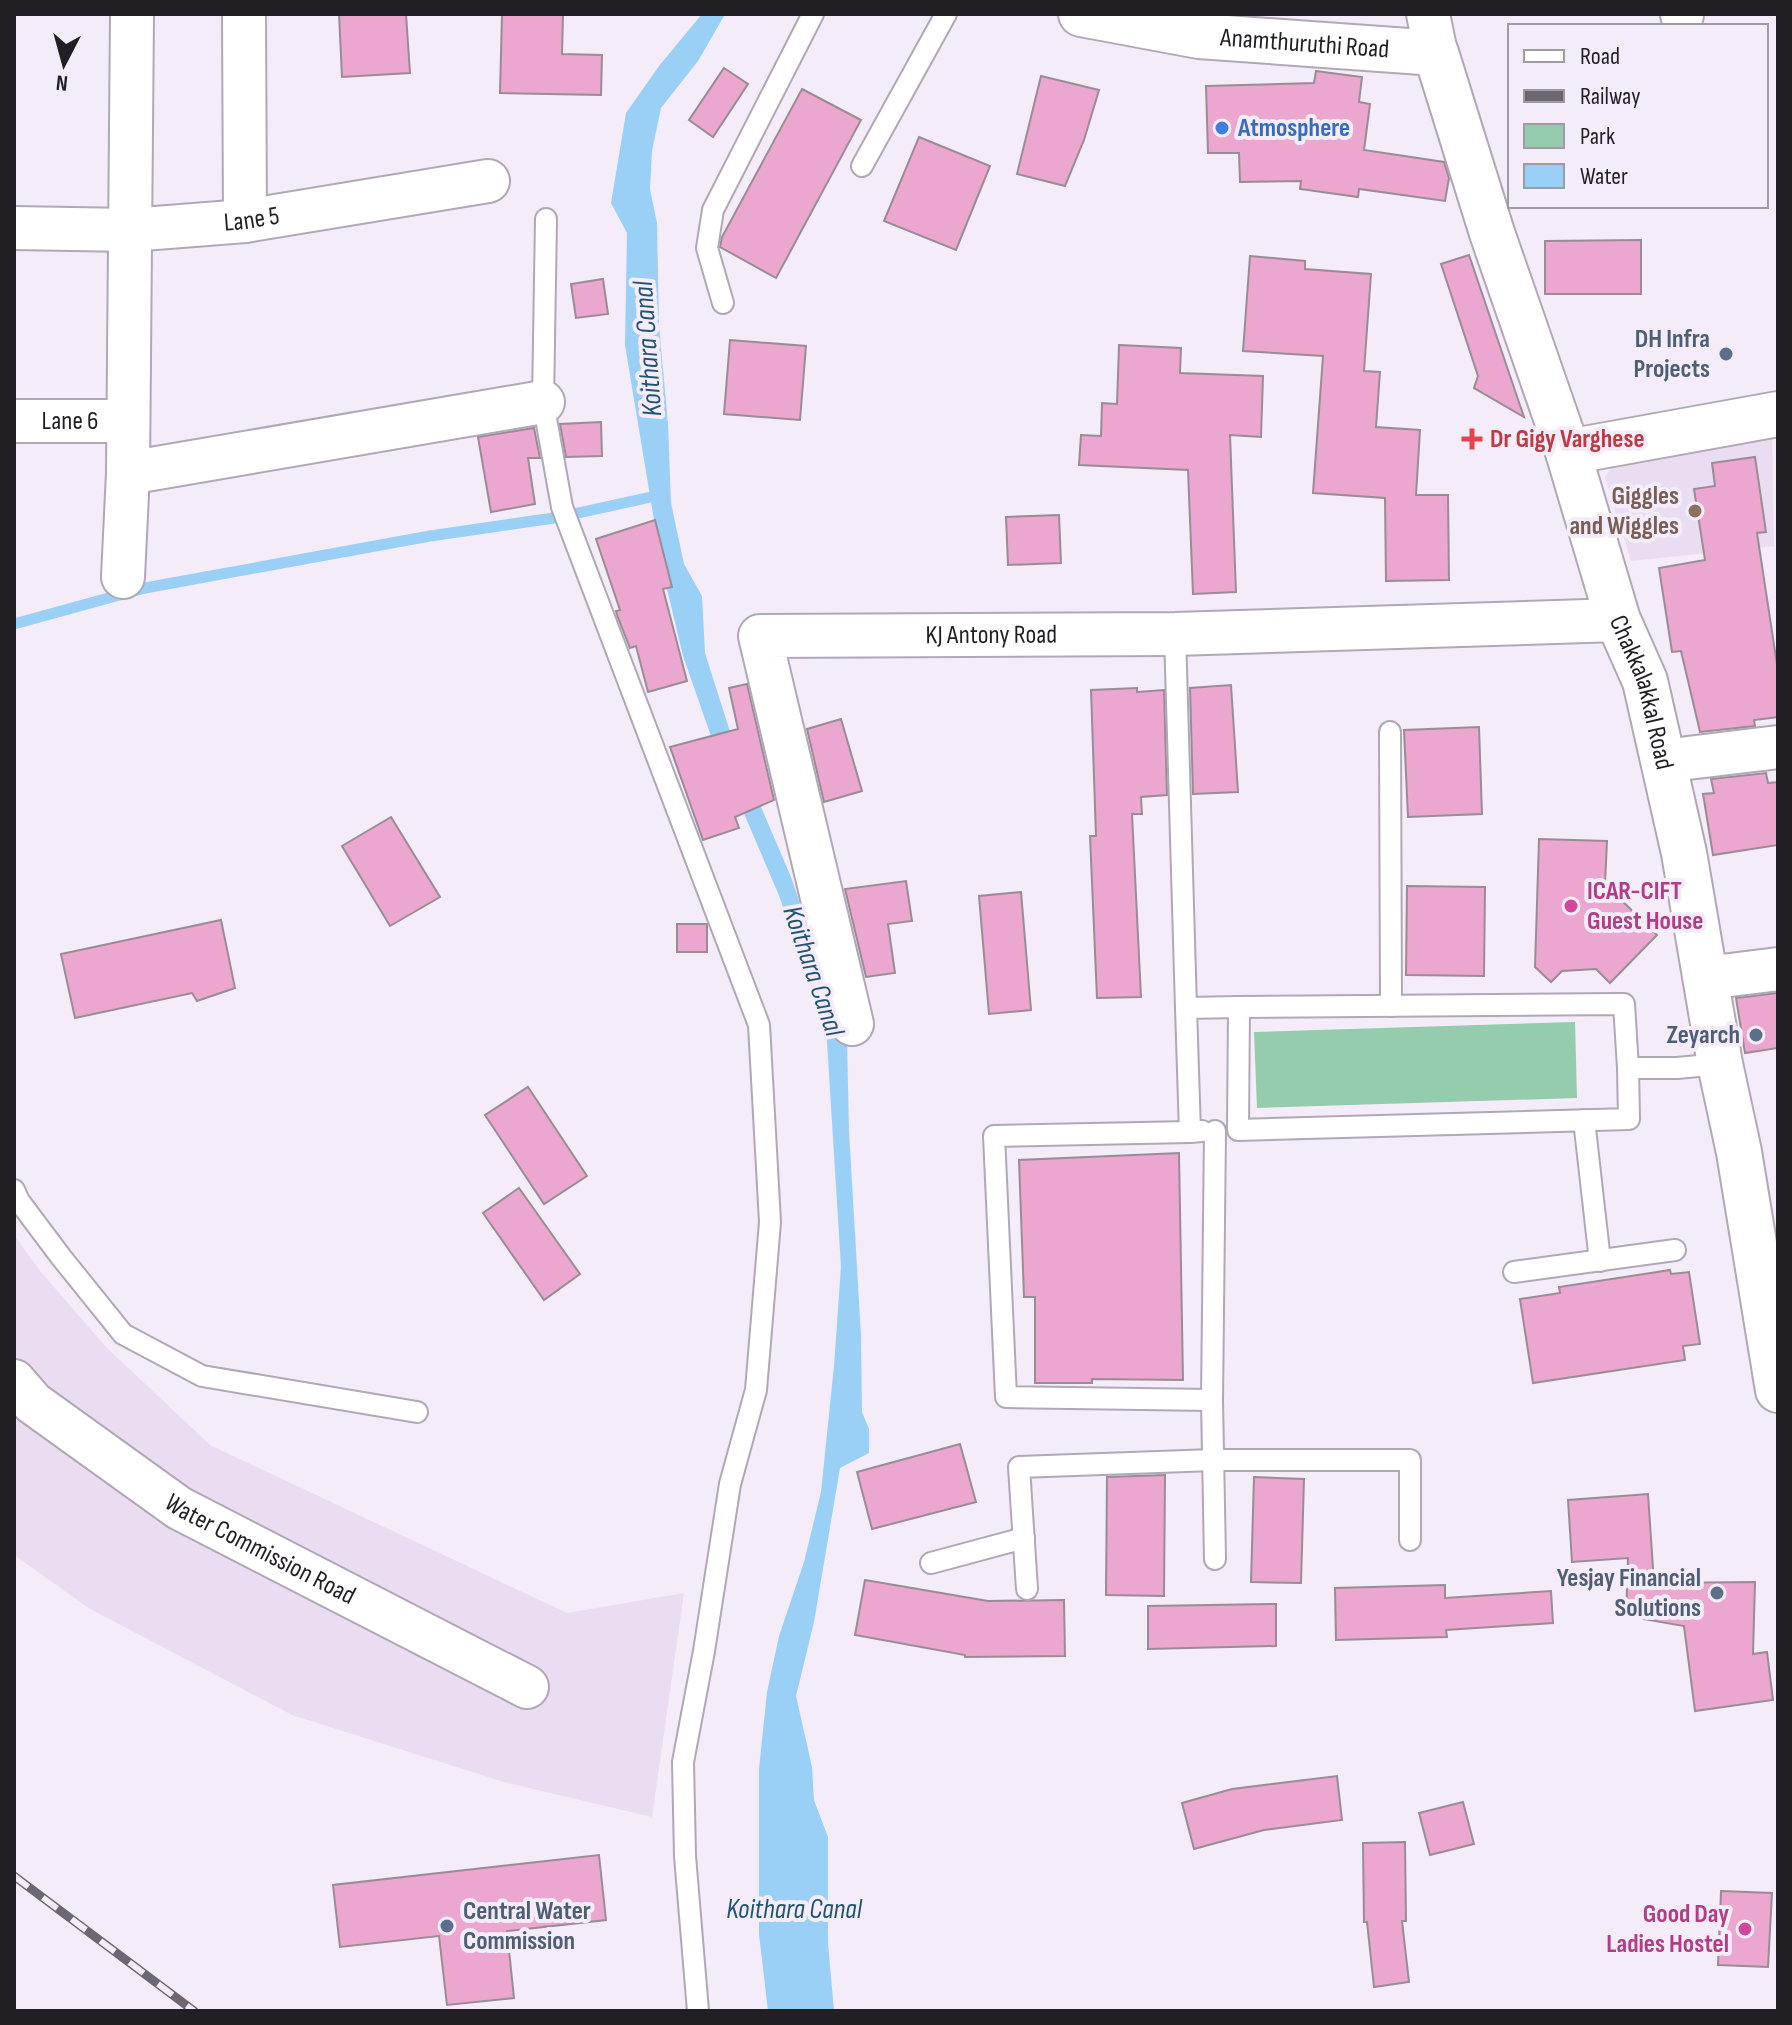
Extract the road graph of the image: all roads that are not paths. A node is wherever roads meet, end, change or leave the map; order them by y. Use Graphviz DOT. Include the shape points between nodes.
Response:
graph roads {
  1 [pos="132,14"];
  2 [pos="244,14"];
  3 [pos="813,14"];
  4 [pos="946,14"];
  5 [pos="1096,15"];
  6 [pos="1432,34"];
  7 [pos="862,166"];
  8 [pos="488,181"];
  9 [pos="546,219"];
  10 [pos="245,221"];
  11 [pos="14,228"];
  12 [pos="130,230"];
  13 [pos="723,303"];
  14 [pos="543,402"];
  15 [pos="1778,414"];
  16 [pos="14,421"];
  17 [pos="126,421"];
  18 [pos="14,447"];
  19 [pos="1568,452"];
  20 [pos="128,473"];
  21 [pos="123,577"];
  22 [pos="1618,620"];
  23 [pos="1175,634"];
  24 [pos="1390,732"];
  25 [pos="1778,747"];
  26 [pos="1663,761"];
  27 [pos="1778,969"];
  28 [pos="1706,978"];
  29 [pos="1391,1006"];
  30 [pos="1239,1007"];
  31 [pos="1186,1008"];
  32 [pos="852,1024"];
  33 [pos="1720,1064"];
  34 [pos="1628,1068"];
  35 [pos="1584,1120"];
  36 [pos="1238,1130"];
  37 [pos="1215,1131"];
  38 [pos="1190,1132"];
  39 [pos="14,1190"];
  40 [pos="1675,1250"];
  41 [pos="1600,1261"];
  42 [pos="1514,1272"];
  43 [pos="14,1381"];
  44 [pos="1778,1390"];
  45 [pos="1212,1400"];
  46 [pos="417,1412"];
  47 [pos="1214,1460"];
  48 [pos="1024,1538"];
  49 [pos="1410,1540"];
  50 [pos="1215,1559"];
  51 [pos="931,1563"];
  52 [pos="1027,1589"];
  53 [pos="527,1687"];
  54 [pos="698,2011"];
  1 -- 12 [label="street"];
  2 -- 10 [label="street"];
  3 -- 13 [label="lane" via="713,210 707,248"];
  4 -- 7 [label="lane"];
  5 -- 6 [label="street, Anamthuruthi Road" via="1199,36"];
  6 -- 19 [label="street, Chakkalakkal Road" via="1492,233"];
  8 -- 10 [label="street, Lane 5"];
  9 -- 14 [label="lane"];
  10 -- 12 [label="street, Lane 5"];
  11 -- 12 [label="street, Lane 5"];
  12 -- 17 [label="street"];
  14 -- 20 [label="street"];
  14 -- 54 [label="lane" via="562,507 759,1025 770,1222 756,1390 730,1484 683,1762"];
  15 -- 19 [label="street"];
  16 -- 17 [label="street, Lane 6"];
  16 -- 18 [label="street"];
  17 -- 20 [label="street"];
  19 -- 22 [label="street, Chakkalakkal Road"];
  20 -- 21 [label="street"];
  22 -- 23 [label="street, KJ Antony Road"];
  22 -- 26 [label="street, Chakkalakkal Road" via="1645,681"];
  23 -- 31 [label="lane"];
  23 -- 32 [label="street, KJ Antony Road" via="760,636"];
  24 -- 29 [label="lane"];
  25 -- 26 [label="street"];
  26 -- 28 [label="street, Chakkalakkal Road"];
  27 -- 28 [label="street"];
  28 -- 33 [label="street, Chakkalakkal Road"];
  29 -- 30 [label="lane"];
  29 -- 34 [label="lane" via="1624,1004"];
  30 -- 31 [label="lane"];
  30 -- 36 [label="lane"];
  31 -- 38 [label="lane"];
  33 -- 34 [label="lane"];
  33 -- 44 [label="street, Chakkalakkal Road"];
  34 -- 35 [label="lane" via="1629,1119"];
  35 -- 36 [label="lane"];
  35 -- 41 [label="lane"];
  36 -- 37 [label="lane"];
  37 -- 38 [label="lane"];
  37 -- 45 [label="lane"];
  38 -- 45 [label="lane" via="994,1136 1006,1397"];
  39 -- 46 [label="lane" via="123,1334 202,1376"];
  40 -- 41 [label="lane"];
  41 -- 42 [label="lane"];
  43 -- 53 [label="street, Water Commission Road" via="33,1403 179,1508"];
  45 -- 47 [label="lane"];
  47 -- 48 [label="lane" via="1019,1467"];
  47 -- 49 [label="lane" via="1410,1460"];
  47 -- 50 [label="lane"];
  48 -- 51 [label="lane"];
  48 -- 52 [label="lane"];
}
